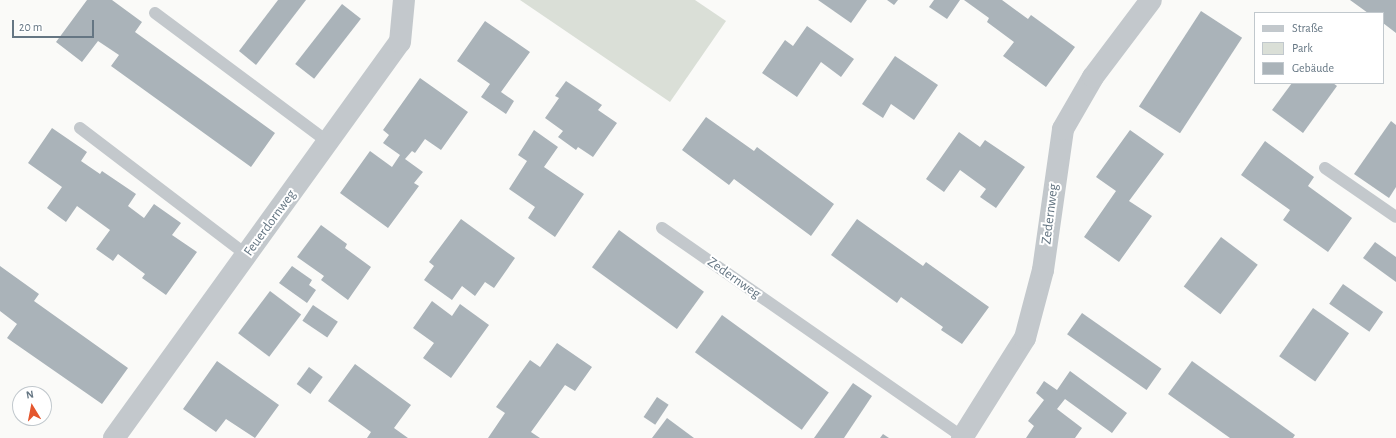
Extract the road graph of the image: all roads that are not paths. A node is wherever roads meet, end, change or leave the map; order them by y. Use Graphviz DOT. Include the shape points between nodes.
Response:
graph roads {
  1 [pos="404,0"];
  2 [pos="1151,0"];
  3 [pos="155,13"];
  4 [pos="80,128"];
  5 [pos="328,142"];
  6 [pos="1325,168"];
  7 [pos="1396,217"];
  8 [pos="662,228"];
  9 [pos="247,255"];
  10 [pos="962,437"];
  11 [pos="114,438"];
  1 -- 5 [label="street, Feuerdornweg" via="400,42"];
  2 -- 10 [label="street, Zedernweg" via="1093,77 1063,129 1043,270 1025,338"];
  3 -- 5 [label="lane"];
  4 -- 9 [label="lane"];
  5 -- 9 [label="street, Feuerdornweg"];
  6 -- 7 [label="lane"];
  8 -- 10 [label="lane, Zedernweg"];
  9 -- 11 [label="street, Feuerdornweg"];
}
